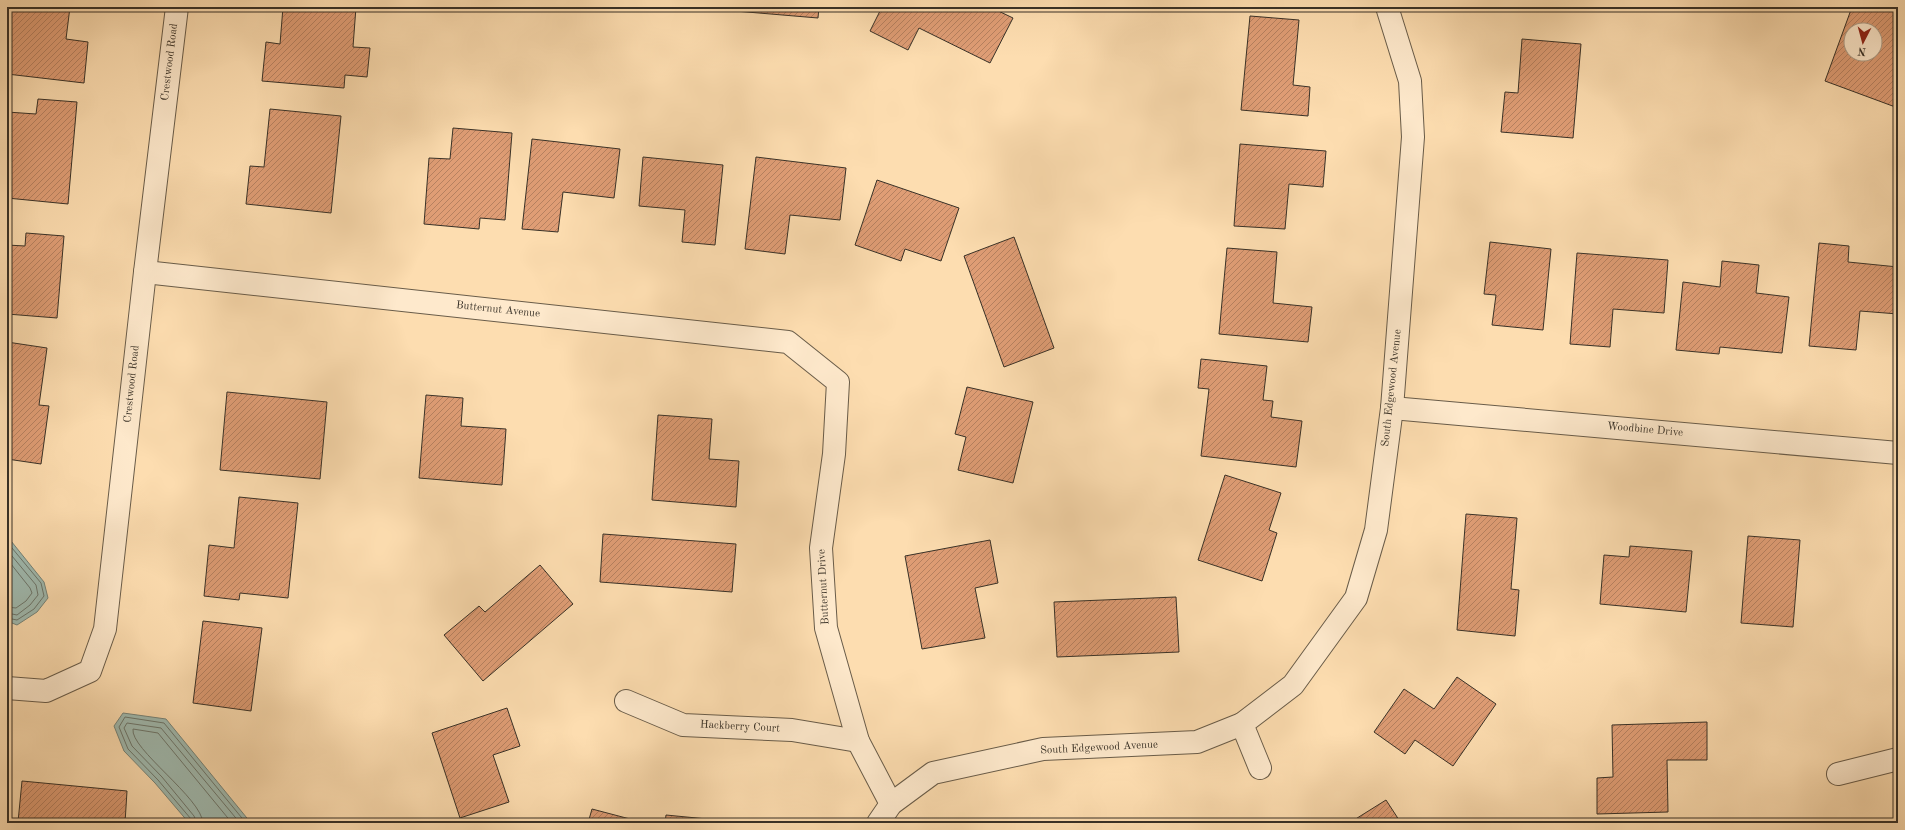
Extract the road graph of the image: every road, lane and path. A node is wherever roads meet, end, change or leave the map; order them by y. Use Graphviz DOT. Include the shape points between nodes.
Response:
graph roads {
  1 [pos="177,7"];
  2 [pos="1387,7"];
  3 [pos="145,272"];
  4 [pos="838,382"];
  5 [pos="1392,408"];
  6 [pos="1898,454"];
  7 [pos="7,688"];
  8 [pos="626,701"];
  9 [pos="1242,724"];
  10 [pos="858,741"];
  11 [pos="1898,759"];
  12 [pos="1260,768"];
  13 [pos="1838,774"];
  14 [pos="891,804"];
  15 [pos="878,823"];
  1 -- 3 [label="street, Crestwood Road"];
  2 -- 5 [label="street, South Edgewood Avenue" via="1410,81 1413,137"];
  3 -- 4 [label="street, Butternut Avenue" via="788,342"];
  3 -- 7 [label="street, Crestwood Road" via="105,629 90,671 46,691"];
  4 -- 10 [label="street, Butternut Drive" via="834,454 821,548 826,628"];
  5 -- 6 [label="street, Woodbine Drive"];
  5 -- 9 [label="street, South Edgewood Avenue" via="1376,530 1356,598 1293,685"];
  8 -- 10 [label="street, Hackberry Court" via="683,725 792,730"];
  9 -- 12 [label="street"];
  9 -- 14 [label="street, South Edgewood Avenue" via="1197,742 1043,749 933,773"];
  10 -- 14 [label="street, Butternut Drive"];
  11 -- 13 [label="street"];
  14 -- 15 [label="street, South Edgewood Avenue"];
}
